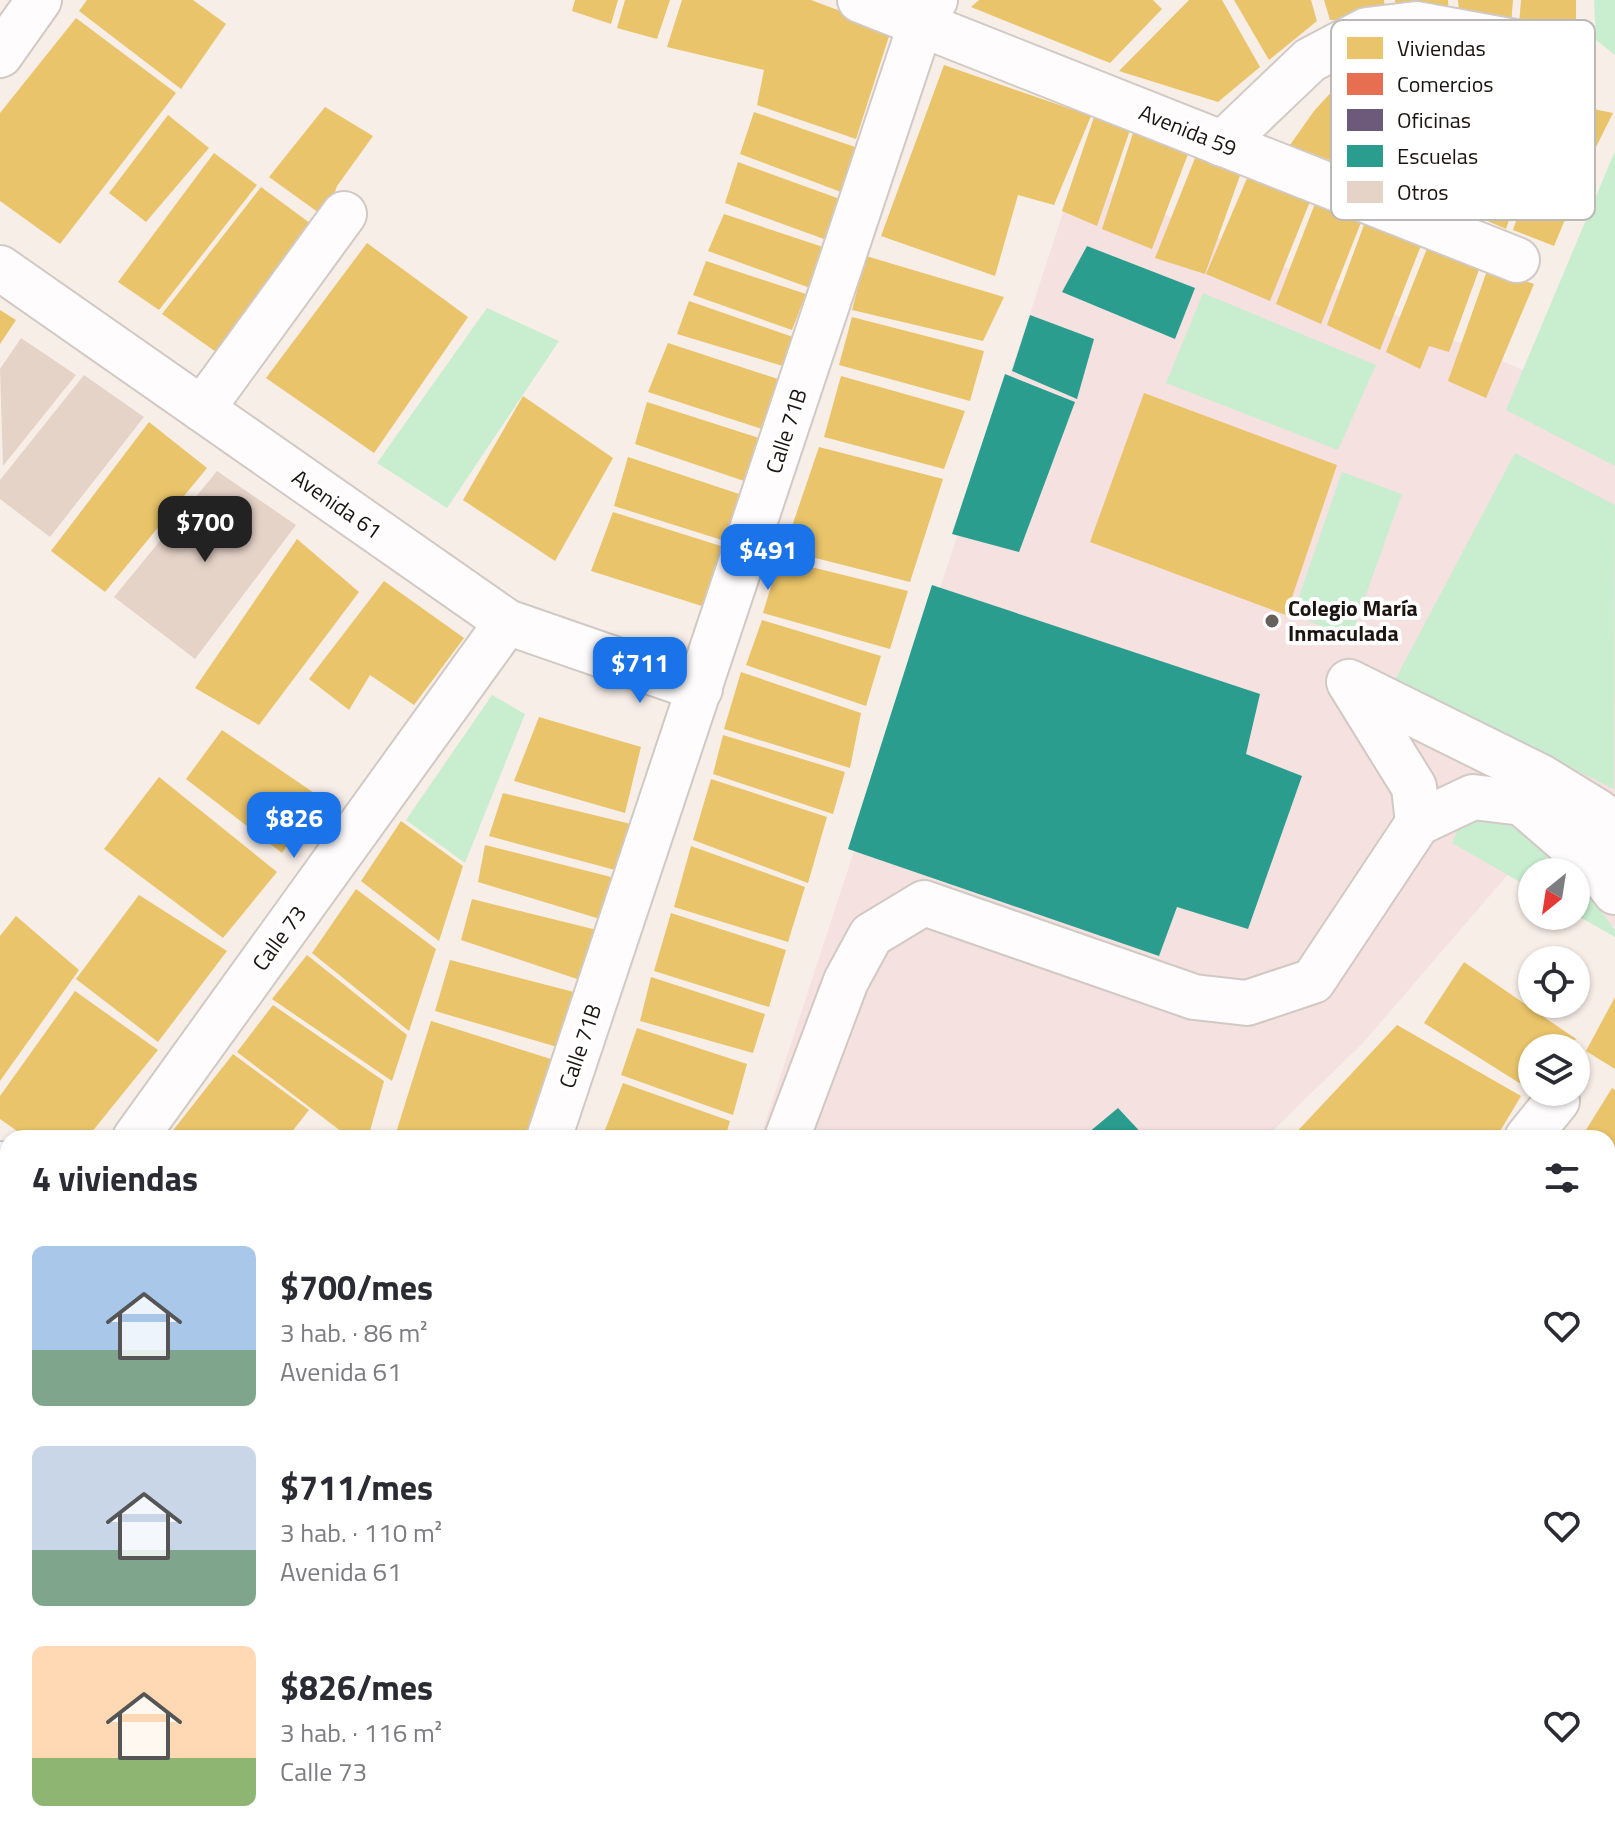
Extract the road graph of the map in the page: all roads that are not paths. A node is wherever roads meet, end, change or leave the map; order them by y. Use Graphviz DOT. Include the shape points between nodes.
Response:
graph roads {
  1 [pos="39,0"];
  2 [pos="860,0"];
  3 [pos="928,11"];
  4 [pos="1331,49"];
  5 [pos="0,55"];
  6 [pos="1222,144"];
  7 [pos="1331,187"];
  8 [pos="344,214"];
  9 [pos="1415,220"];
  10 [pos="1517,260"];
  11 [pos="0,268"];
  12 [pos="202,409"];
  13 [pos="507,622"];
  14 [pos="700,689"];
  15 [pos="1418,823"];
  16 [pos="1606,880"];
  17 [pos="1553,1106"];
  18 [pos="141,1130"];
  19 [pos="552,1130"];
  20 [pos="790,1130"];
  21 [pos="1533,1130"];
  1 -- 5 [label="street"];
  2 -- 3 [label="street, Avenida 59"];
  3 -- 6 [label="street, Avenida 59"];
  3 -- 14 [label="street, Calle 71B"];
  4 -- 6 [label="street" via="1310,60"];
  6 -- 7 [label="street, Avenida 59"];
  8 -- 12 [label="street"];
  9 -- 10 [label="street, Avenida 59"];
  11 -- 12 [label="street, Avenida 61"];
  12 -- 13 [label="street, Avenida 61"];
  13 -- 14 [label="street, Avenida 61"];
  13 -- 18 [label="street, Calle 73"];
  14 -- 19 [label="street, Calle 71B"];
  15 -- 16 [label="street" via="1473,797 1522,803"];
  15 -- 16 [label="street" via="1414,787 1349,682 1541,777 1598,812"];
  15 -- 20 [label="street" via="1313,981 1247,1003 1194,997 924,903 871,935 846,981"];
  17 -- 21 [label="street"];
}
